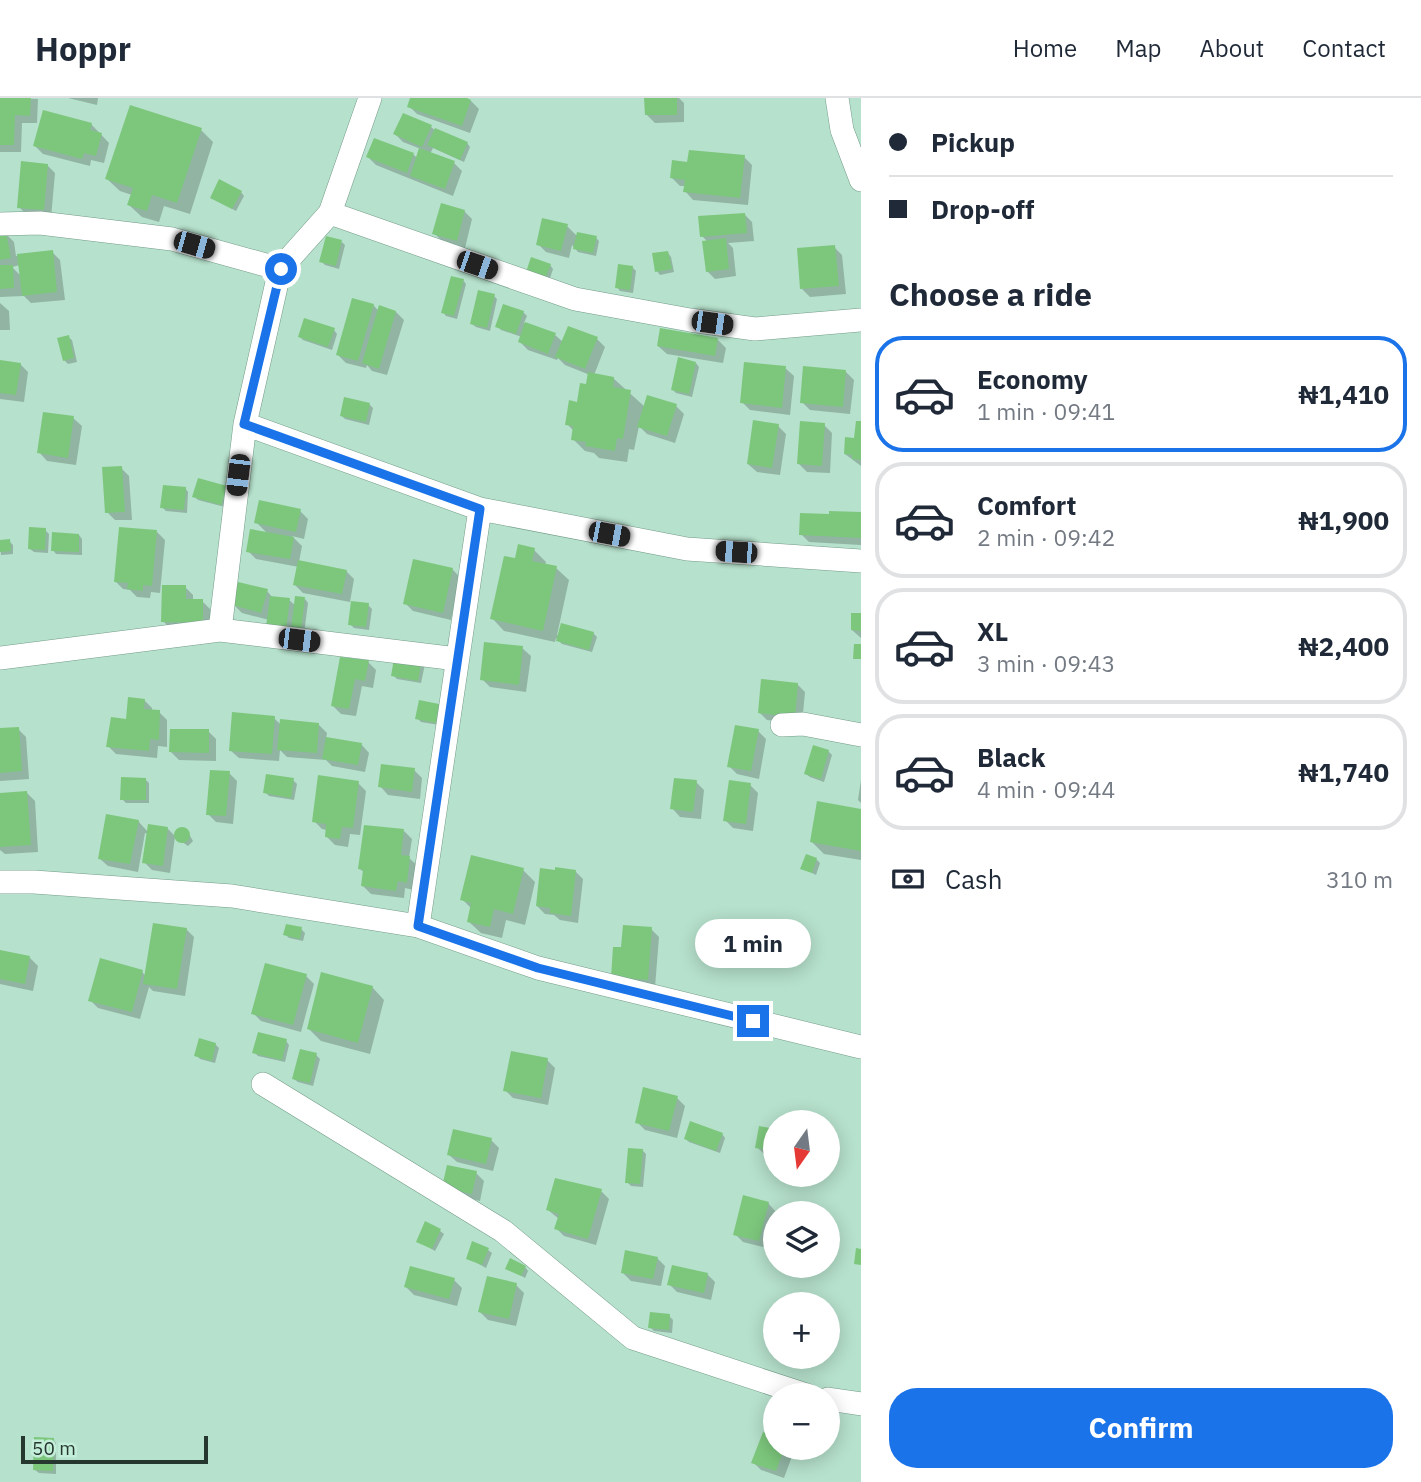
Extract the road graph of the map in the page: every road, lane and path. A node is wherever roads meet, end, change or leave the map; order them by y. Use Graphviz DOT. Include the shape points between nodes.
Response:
graph roads {
  1 [pos="370,98"];
  2 [pos="837,98"];
  3 [pos="861,180"];
  4 [pos="330,213"];
  5 [pos="0,223"];
  6 [pos="281,269"];
  7 [pos="861,320"];
  8 [pos="244,424"];
  9 [pos="480,509"];
  10 [pos="861,561"];
  11 [pos="220,630"];
  12 [pos="0,657"];
  13 [pos="457,659"];
  14 [pos="782,725"];
  15 [pos="861,735"];
  16 [pos="0,882"];
  17 [pos="418,926"];
  18 [pos="861,1047"];
  19 [pos="263,1084"];
  20 [pos="770,1383"];
  21 [pos="840,1401"];
  22 [pos="861,1404"];
  1 -- 4 [label="street"];
  2 -- 3 [label="street" via="842,130"];
  4 -- 6 [label="street"];
  4 -- 7 [label="street" via="575,299 755,329"];
  5 -- 6 [label="street" via="40,223 172,239"];
  6 -- 8 [label="street"];
  8 -- 9 [label="street"];
  8 -- 11 [label="street"];
  9 -- 10 [label="street" via="687,549"];
  9 -- 13 [label="street"];
  11 -- 12 [label="street"];
  11 -- 13 [label="street"];
  13 -- 17 [label="street"];
  14 -- 15 [label="street" via="803,724"];
  16 -- 17 [label="street" via="232,896"];
  17 -- 18 [label="street" via="538,968"];
  19 -- 20 [label="street" via="503,1231 633,1338"];
  21 -- 22 [label="street"];
}
